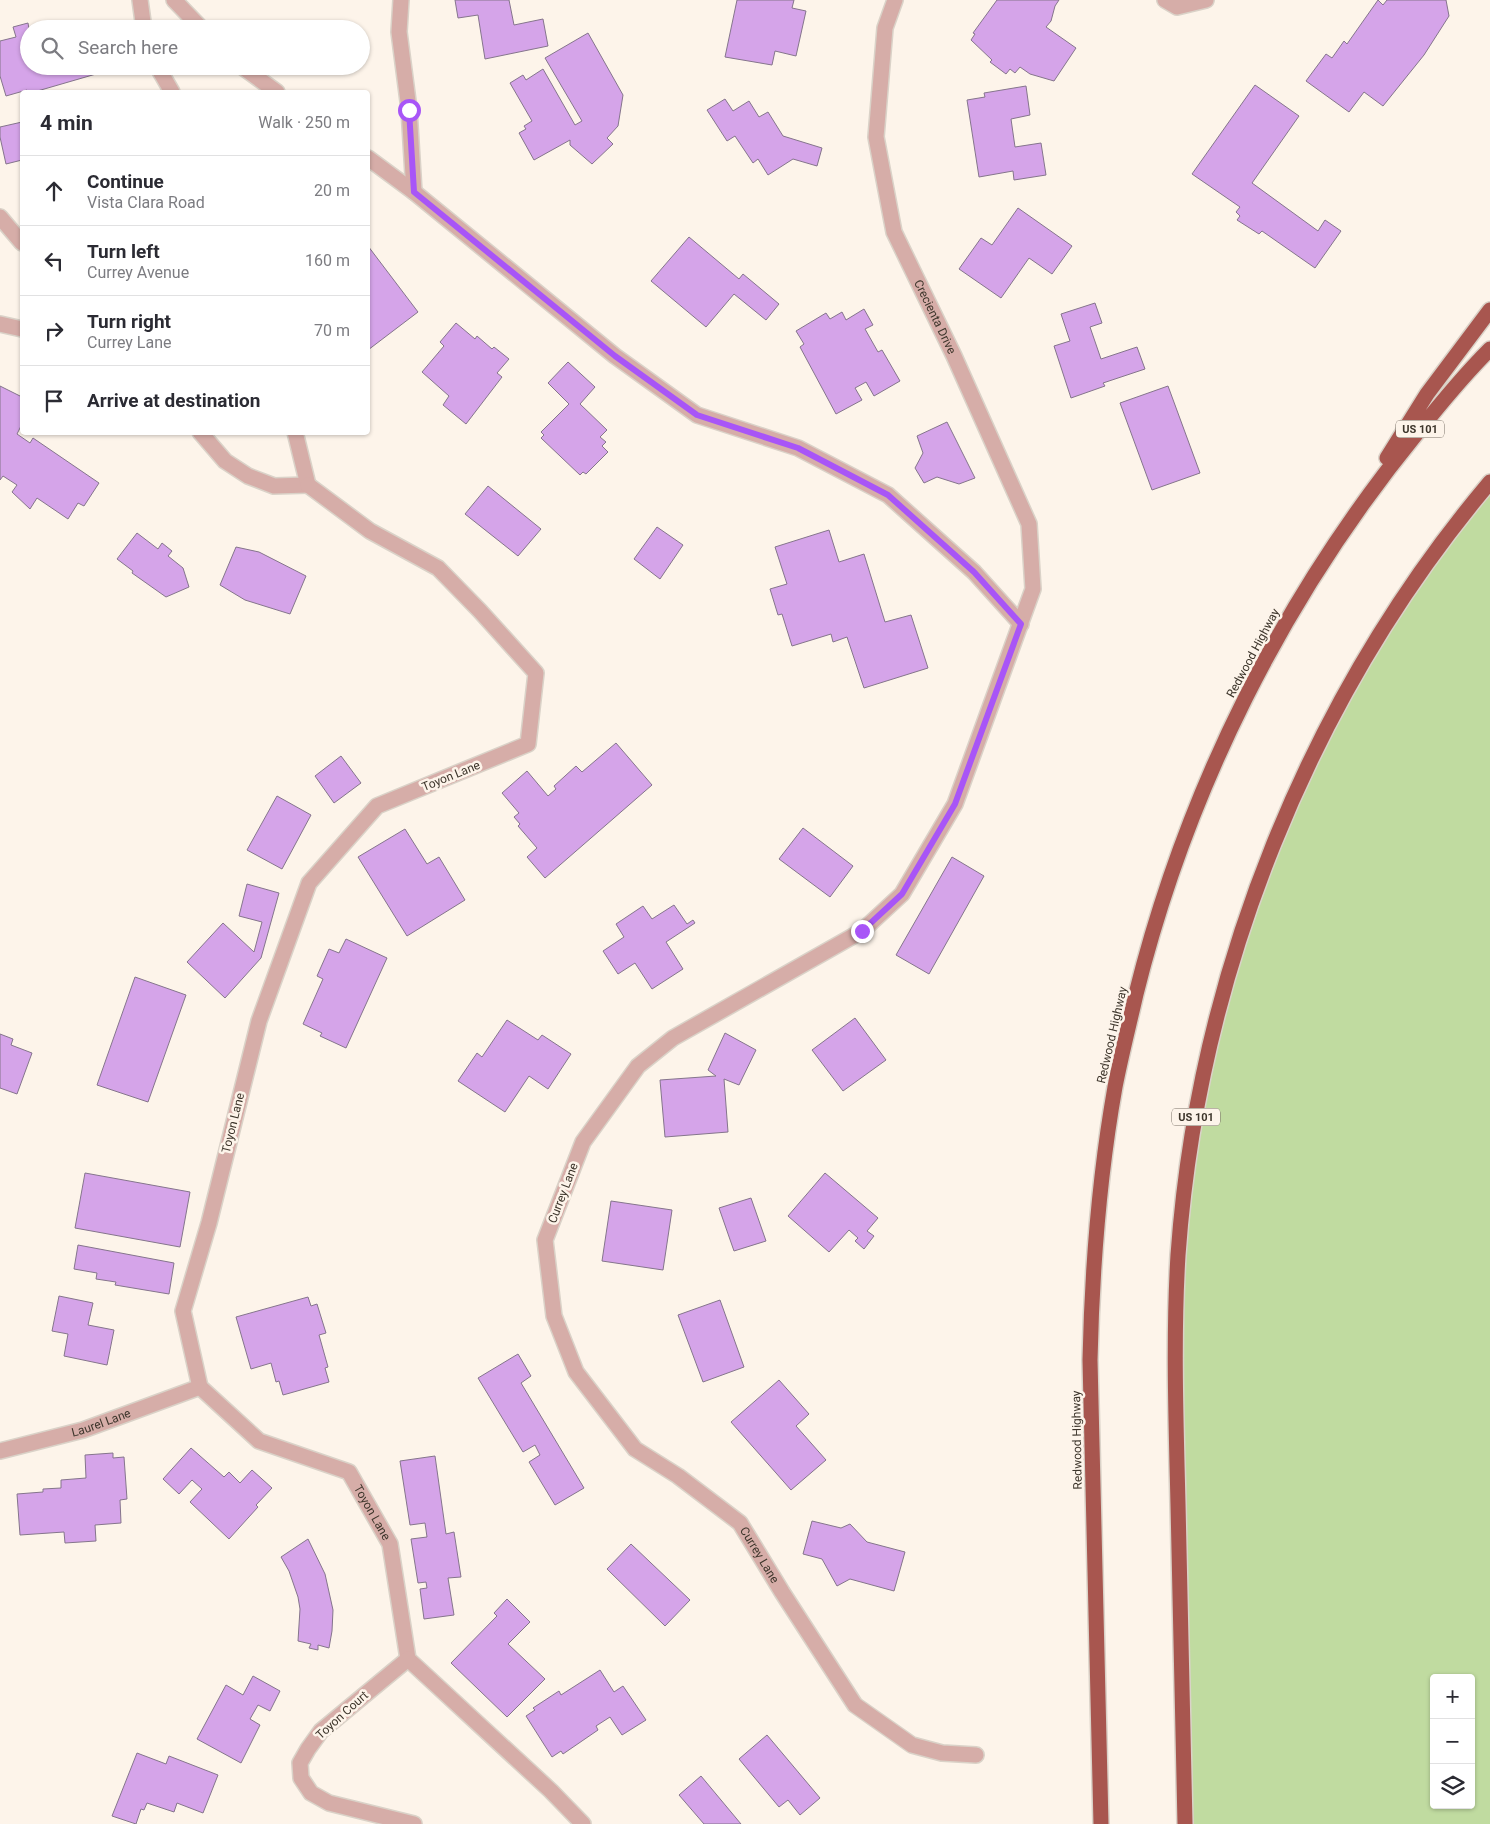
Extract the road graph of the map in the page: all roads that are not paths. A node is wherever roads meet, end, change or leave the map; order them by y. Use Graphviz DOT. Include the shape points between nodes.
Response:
graph roads {
  1 [pos="140,0"];
  2 [pos="174,0"];
  3 [pos="401,0"];
  4 [pos="895,0"];
  5 [pos="1165,0"];
  6 [pos="1206,0"];
  7 [pos="143,20"];
  8 [pos="193,20"];
  9 [pos="162,75"];
  10 [pos="253,75"];
  11 [pos="171,90"];
  12 [pos="274,90"];
  13 [pos="370,159"];
  14 [pos="414,192"];
  15 [pos="0,217"];
  16 [pos="20,241"];
  17 [pos="1490,310"];
  18 [pos="0,324"];
  19 [pos="20,328"];
  20 [pos="1490,349"];
  21 [pos="203,435"];
  22 [pos="295,435"];
  23 [pos="1490,482"];
  24 [pos="308,485"];
  25 [pos="1355,514"];
  26 [pos="1021,624"];
  27 [pos="200,1387"];
  28 [pos="0,1451"];
  29 [pos="408,1659"];
  30 [pos="976,1756"];
  31 [pos="414,1824"];
  32 [pos="583,1824"];
  33 [pos="1101,1824"];
  34 [pos="1185,1824"];
  1 -- 7 [label="street"];
  2 -- 8 [label="street"];
  3 -- 14 [label="street" via="399,32 409,110"];
  4 -- 26 [label="street, Crecienta Drive" via="885,28 876,137 894,232 1029,524 1033,589"];
  5 -- 6 [label="street" via="1177,7"];
  9 -- 11 [label="street"];
  10 -- 12 [label="street"];
  13 -- 14 [label="street"];
  14 -- 26 [label="street" via="615,356 697,415 798,448 888,495 974,572"];
  15 -- 16 [label="street"];
  17 -- 25 [label="highway" via="1427,394"];
  18 -- 19 [label="street"];
  20 -- 25 [label="highway, Redwood Highway / US 101" via="1441,404"];
  21 -- 24 [label="street" via="225,461 248,476 274,486"];
  22 -- 24 [label="street"];
  23 -- 34 [label="highway, US 101" via="1402,600 1332,719 1301,782 1248,912 1210,1047 1186,1184 1178,1253 1175,1324"];
  24 -- 27 [label="street, Toyon Lane" via="370,531 438,568 536,673 528,744 377,806 308,883 259,1021 209,1223 183,1311"];
  25 -- 33 [label="highway, Redwood Highway / US 101" via="1281,630 1248,692 1192,818 1147,949 1116,1084 1096,1221 1090,1360"];
  26 -- 30 [label="street, Currey Lane" via="955,804 902,894 862,931 673,1038 638,1066 583,1142 545,1240 554,1316 576,1372 635,1449 678,1476 740,1524 855,1705 912,1745 942,1753"];
  27 -- 28 [label="street, Laurel Lane" via="83,1430"];
  27 -- 29 [label="street, Toyon Lane" via="259,1441 349,1472 390,1544"];
  29 -- 31 [label="street, Toyon Court" via="321,1731 300,1763 301,1778 311,1793 329,1803"];
  29 -- 32 [label="street" via="551,1790"];
}
